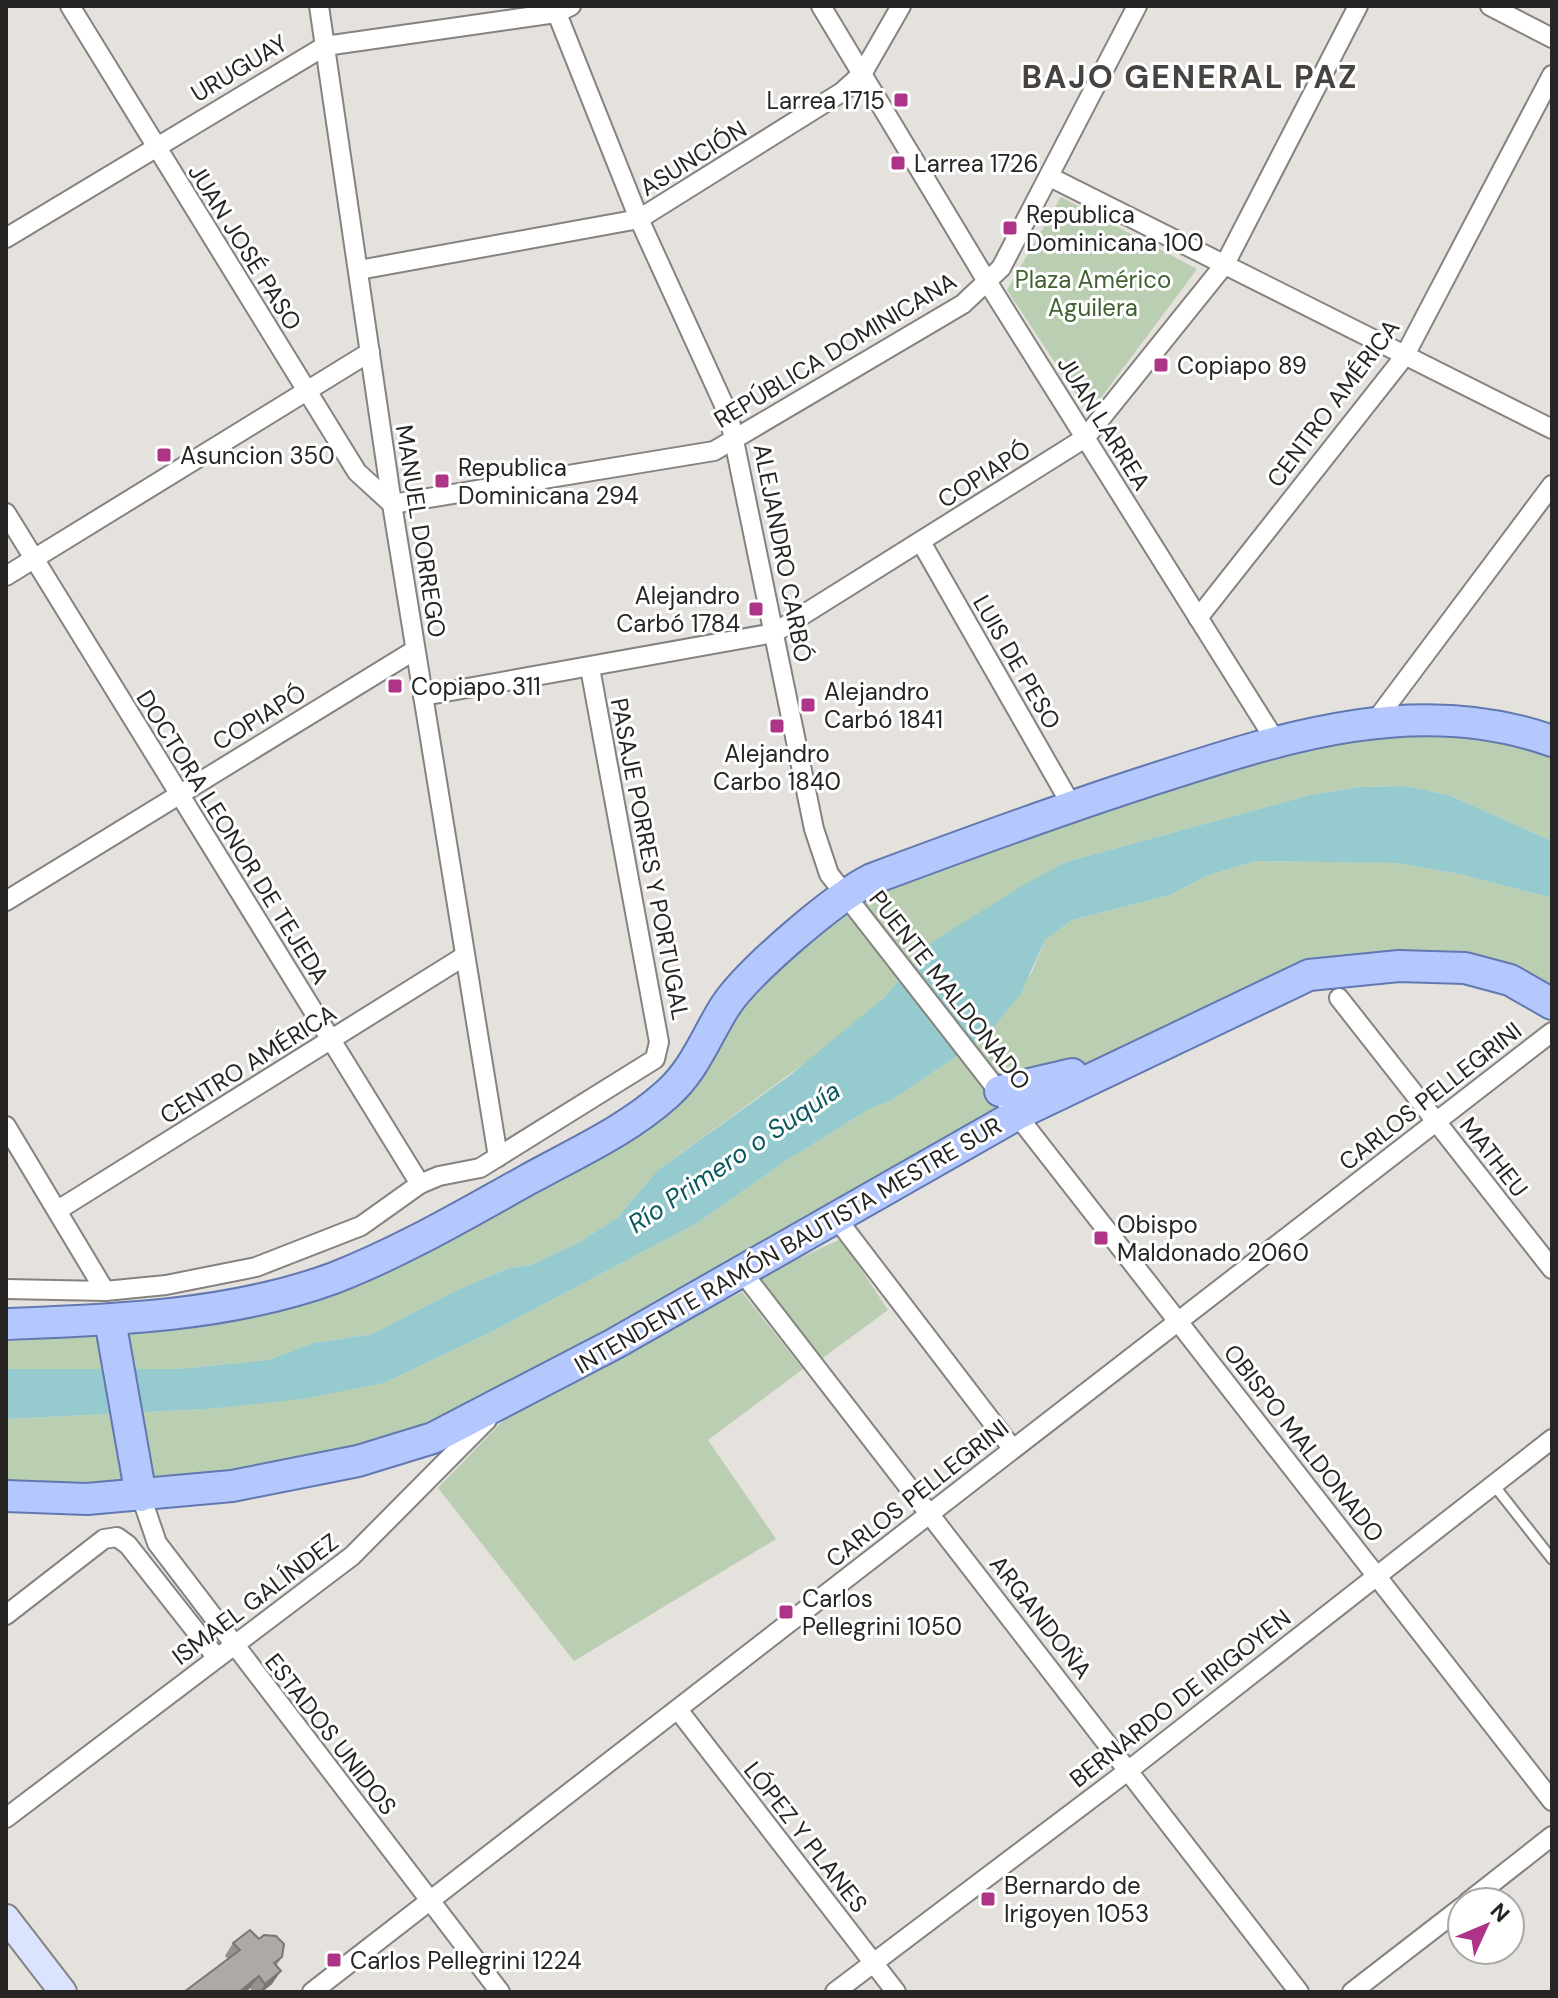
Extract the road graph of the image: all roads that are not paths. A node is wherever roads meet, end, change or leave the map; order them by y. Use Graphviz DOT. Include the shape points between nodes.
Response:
graph roads {
  1 [pos="70,6"];
  2 [pos="319,6"];
  3 [pos="821,6"];
  4 [pos="901,6"];
  5 [pos="1137,6"];
  6 [pos="1358,6"];
  7 [pos="1490,6"];
  8 [pos="560,8"];
  9 [pos="1552,38"];
  10 [pos="325,46"];
  11 [pos="862,74"];
  12 [pos="1552,75"];
  13 [pos="154,147"];
  14 [pos="1050,177"];
  15 [pos="639,219"];
  16 [pos="6,238"];
  17 [pos="1225,264"];
  18 [pos="359,270"];
  19 [pos="988,283"];
  20 [pos="370,352"];
  21 [pos="1404,357"];
  22 [pos="307,392"];
  23 [pos="1552,429"];
  24 [pos="1085,438"];
  25 [pos="736,440"];
  26 [pos="1552,485"];
  27 [pos="392,504"];
  28 [pos="6,513"];
  29 [pos="921,542"];
  30 [pos="34,559"];
  31 [pos="6,576"];
  32 [pos="1198,618"];
  33 [pos="774,633"];
  34 [pos="415,650"];
  35 [pos="590,668"];
  36 [pos="423,696"];
  37 [pos="1373,724"];
  38 [pos="1547,737"];
  39 [pos="1275,740"];
  40 [pos="179,794"];
  41 [pos="1072,806"];
  42 [pos="844,895"];
  43 [pos="6,901"];
  44 [pos="463,957"];
  45 [pos="1339,998"];
  46 [pos="1552,1004"];
  47 [pos="1552,1032"];
  48 [pos="330,1041"];
  49 [pos="1001,1093"];
  50 [pos="1436,1123"];
  51 [pos="6,1126"];
  52 [pos="498,1157"];
  53 [pos="420,1184"];
  54 [pos="58,1210"];
  55 [pos="837,1219"];
  56 [pos="1552,1269"];
  57 [pos="743,1273"];
  58 [pos="6,1289"];
  59 [pos="108,1306"];
  60 [pos="1179,1321"];
  61 [pos="6,1324"];
  62 [pos="514,1398"];
  63 [pos="1552,1439"];
  64 [pos="1012,1448"];
  65 [pos="1493,1484"];
  66 [pos="140,1487"];
  67 [pos="6,1496"];
  68 [pos="930,1515"];
  69 [pos="1552,1559"];
  70 [pos="1375,1574"];
  71 [pos="6,1615"];
  72 [pos="233,1646"];
  73 [pos="217,1658"];
  74 [pos="679,1711"];
  75 [pos="1129,1770"];
  76 [pos="1552,1801"];
  77 [pos="6,1818"];
  78 [pos="1552,1836"];
  79 [pos="1488,1886"];
  80 [pos="430,1901"];
  81 [pos="6,1918"];
  82 [pos="1446,1919"];
  83 [pos="873,1963"];
  84 [pos="63,1992"];
  85 [pos="312,1992"];
  86 [pos="500,1992"];
  87 [pos="835,1992"];
  88 [pos="896,1992"];
  89 [pos="1299,1992"];
  90 [pos="1352,1992"];
  1 -- 13 [label="street, JUAN JOSÉ PASO"];
  2 -- 10 [label="street, MANUEL DORREGO"];
  3 -- 11 [label="street, JUAN LARREA"];
  4 -- 11 [label="street, ASUNCIÓN"];
  5 -- 14 [label="street, REPÚBLICA DOMINICANA"];
  6 -- 17 [label="street, COPIAPÓ"];
  7 -- 9 [label="street"];
  8 -- 10 [label="street, URUGUAY"];
  8 -- 15 [label="street, ALEJANDRO CARBÓ"];
  10 -- 13 [label="street, URUGUAY"];
  10 -- 18 [label="street, MANUEL DORREGO"];
  11 -- 15 [label="street, ASUNCIÓN" via="842,92"];
  11 -- 19 [label="street, JUAN LARREA"];
  12 -- 21 [label="street, CENTRO AMÉRICA"];
  13 -- 16 [label="street, URUGUAY"];
  13 -- 22 [label="street, JUAN JOSÉ PASO"];
  14 -- 17 [label="street"];
  14 -- 19 [label="street, REPÚBLICA DOMINICANA"];
  15 -- 18 [label="street, ASUNCIÓN"];
  15 -- 25 [label="street, ALEJANDRO CARBÓ"];
  17 -- 21 [label="street"];
  17 -- 24 [label="street, COPIAPÓ"];
  18 -- 20 [label="street, MANUEL DORREGO"];
  19 -- 24 [label="street, JUAN LARREA"];
  19 -- 25 [label="street, REPÚBLICA DOMINICANA" via="963,304"];
  20 -- 22 [label="street"];
  20 -- 27 [label="street, MANUEL DORREGO"];
  21 -- 23 [label="street"];
  21 -- 32 [label="street, CENTRO AMÉRICA"];
  22 -- 27 [label="street, JUAN JOSÉ PASO" via="357,472"];
  22 -- 30 [label="street"];
  24 -- 29 [label="street, COPIAPÓ"];
  24 -- 32 [label="street, JUAN LARREA"];
  25 -- 27 [label="street, REPÚBLICA DOMINICANA" via="714,451"];
  25 -- 33 [label="street, ALEJANDRO CARBÓ"];
  26 -- 37 [label="street"];
  27 -- 34 [label="street, MANUEL DORREGO"];
  28 -- 30 [label="street, DOCTORA LEONOR DE TEJEDA"];
  29 -- 33 [label="street, COPIAPÓ"];
  29 -- 41 [label="street, LUIS DE PESO"];
  30 -- 31 [label="street"];
  30 -- 40 [label="street, DOCTORA LEONOR DE TEJEDA"];
  32 -- 39 [label="street, JUAN LARREA"];
  33 -- 35 [label="street, COPIAPÓ"];
  33 -- 42 [label="street, ALEJANDRO CARBÓ" via="820,854"];
  34 -- 36 [label="street, MANUEL DORREGO"];
  34 -- 40 [label="street, COPIAPÓ"];
  35 -- 36 [label="street, COPIAPÓ"];
  35 -- 52 [label="street, PASAJE PORRES Y PORTUGAL" via="659,1042 655,1059"];
  36 -- 44 [label="street, MANUEL DORREGO"];
  37 -- 38 [label="main road" via="1451,722"];
  37 -- 39 [label="main road"];
  39 -- 41 [label="main road"];
  40 -- 43 [label="street, COPIAPÓ"];
  40 -- 48 [label="street, DOCTORA LEONOR DE TEJEDA"];
  41 -- 42 [label="main road" via="872,879"];
  42 -- 49 [label="street, PUENTE MALDONADO"];
  42 -- 59 [label="main road" via="744,985 681,1079 623,1126 422,1238 334,1278 271,1296"];
  44 -- 48 [label="street, CENTRO AMÉRICA"];
  44 -- 52 [label="street, MANUEL DORREGO"];
  45 -- 50 [label="street, MATHEU"];
  46 -- 49 [label="main road, INTENDENTE RAMÓN BAUTISTA MESTRE SUR" via="1510,980 1465,968 1399,966 1318,973 1128,1060"];
  47 -- 50 [label="street, CARLOS PELLEGRINI"];
  48 -- 53 [label="street, DOCTORA LEONOR DE TEJEDA"];
  48 -- 54 [label="street, CENTRO AMÉRICA"];
  49 -- 55 [label="main road, INTENDENTE RAMÓN BAUTISTA MESTRE SUR"];
  49 -- 60 [label="street, OBISPO MALDONADO"];
  50 -- 56 [label="street, MATHEU"];
  50 -- 60 [label="street, CARLOS PELLEGRINI"];
  51 -- 54 [label="street"];
  52 -- 53 [label="street" via="480,1168"];
  53 -- 59 [label="street" via="361,1226 256,1267 166,1285"];
  54 -- 59 [label="street"];
  55 -- 57 [label="main road, INTENDENTE RAMÓN BAUTISTA MESTRE SUR"];
  55 -- 64 [label="street"];
  57 -- 62 [label="main road, INTENDENTE RAMÓN BAUTISTA MESTRE SUR"];
  57 -- 68 [label="street, ARGANDOÑA"];
  58 -- 59 [label="street"];
  59 -- 61 [label="main road"];
  59 -- 66 [label="main road"];
  60 -- 64 [label="street, CARLOS PELLEGRINI"];
  60 -- 70 [label="street, OBISPO MALDONADO"];
  62 -- 66 [label="main road, INTENDENTE RAMÓN BAUTISTA MESTRE SUR" via="433,1438 358,1461 232,1486"];
  62 -- 72 [label="street, ISMAEL GALÍNDEZ" via="474,1431 365,1545"];
  63 -- 65 [label="street, BERNARDO DE IRIGOYEN"];
  64 -- 68 [label="street, CARLOS PELLEGRINI"];
  65 -- 69 [label="lane"];
  65 -- 70 [label="street, BERNARDO DE IRIGOYEN"];
  66 -- 67 [label="main road, INTENDENTE RAMÓN BAUTISTA MESTRE SUR" via="87,1499"];
  66 -- 72 [label="street, ESTADOS UNIDOS" via="157,1543"];
  68 -- 74 [label="street, CARLOS PELLEGRINI"];
  68 -- 75 [label="street, ARGANDOÑA"];
  70 -- 75 [label="street, BERNARDO DE IRIGOYEN"];
  70 -- 76 [label="street, OBISPO MALDONADO"];
  71 -- 73 [label="street" via="104,1539 117,1537"];
  72 -- 73 [label="street, ISMAEL GALÍNDEZ"];
  72 -- 80 [label="street, ESTADOS UNIDOS"];
  73 -- 77 [label="street, ISMAEL GALÍNDEZ"];
  74 -- 80 [label="street, CARLOS PELLEGRINI"];
  74 -- 83 [label="street, LÓPEZ Y PLANES"];
  75 -- 83 [label="street, BERNARDO DE IRIGOYEN"];
  75 -- 89 [label="street, ARGANDOÑA"];
  78 -- 79 [label="street"];
  80 -- 85 [label="street, CARLOS PELLEGRINI"];
  80 -- 86 [label="street, ESTADOS UNIDOS"];
  81 -- 84 [label="main road"];
  82 -- 90 [label="street"];
  83 -- 87 [label="street, BERNARDO DE IRIGOYEN"];
  83 -- 88 [label="street, LÓPEZ Y PLANES"];
}
